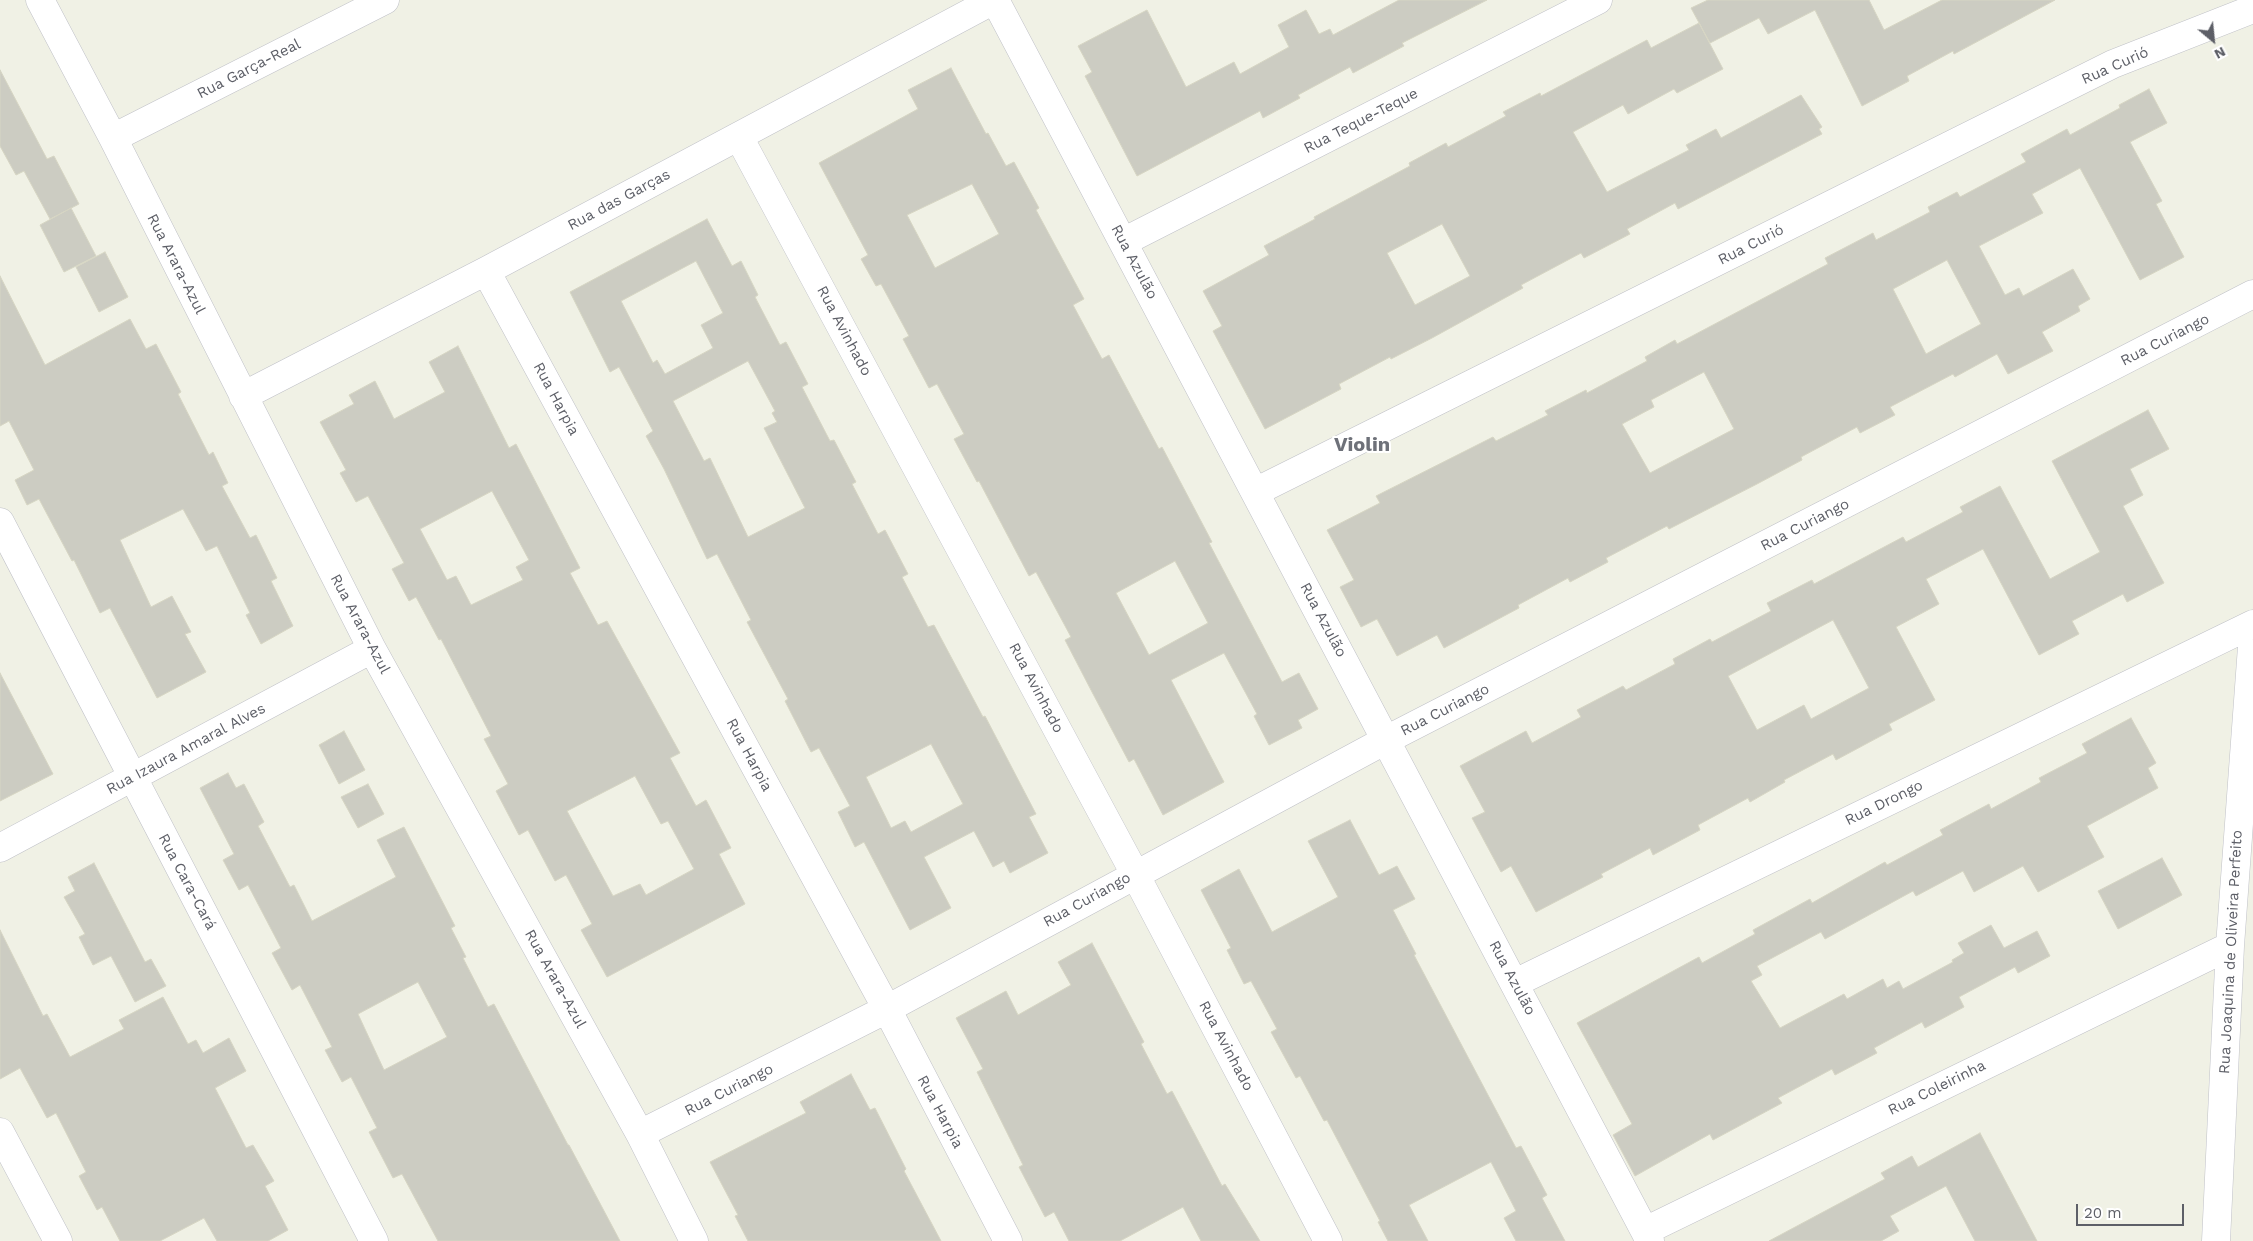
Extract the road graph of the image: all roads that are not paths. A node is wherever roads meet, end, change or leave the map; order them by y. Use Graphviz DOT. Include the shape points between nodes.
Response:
graph roads {
  1 [pos="40,0"];
  2 [pos="385,0"];
  3 [pos="994,0"];
  4 [pos="1598,0"];
  5 [pos="2253,9"];
  6 [pos="739,137"];
  7 [pos="113,138"];
  8 [pos="1123,242"];
  9 [pos="486,271"];
  10 [pos="2253,294"];
  11 [pos="243,396"];
  12 [pos="1255,492"];
  13 [pos="0,522"];
  14 [pos="2253,624"];
  15 [pos="2253,633"];
  16 [pos="372,649"];
  17 [pos="1386,740"];
  18 [pos="132,779"];
  19 [pos="0,848"];
  20 [pos="1136,874"];
  21 [pos="2230,946"];
  22 [pos="1515,983"];
  23 [pos="887,1009"];
  24 [pos="0,1132"];
  25 [pos="640,1134"];
  26 [pos="1648,1236"];
  27 [pos="58,1241"];
  28 [pos="374,1241"];
  29 [pos="694,1241"];
  30 [pos="1008,1241"];
  31 [pos="1328,1241"];
  32 [pos="2216,1241"];
  1 -- 7 [label="street, Rua Arara-Azul"];
  2 -- 7 [label="street, Rua Garça-Real"];
  3 -- 6 [label="street, Rua das Garças"];
  3 -- 8 [label="street, Rua Azulão"];
  4 -- 8 [label="street, Rua Teque-Teque"];
  5 -- 12 [label="street, Rua Curió" via="2113,64"];
  6 -- 9 [label="street, Rua das Garças"];
  6 -- 20 [label="street, Rua Avinhado"];
  7 -- 11 [label="street, Rua Arara-Azul"];
  8 -- 12 [label="street, Rua Azulão"];
  9 -- 11 [label="street, Rua das Garças"];
  9 -- 23 [label="street, Rua Harpia"];
  10 -- 17 [label="street, Rua Curiango"];
  11 -- 16 [label="street, Rua Arara-Azul"];
  12 -- 17 [label="street, Rua Azulão"];
  13 -- 18 [label="street, Rua Cara-Cará"];
  14 -- 22 [label="street, Rua Drongo"];
  15 -- 21 [label="street, Rua Joaquina de Oliveira Perfeito"];
  16 -- 18 [label="street, Rua Izaura Amaral Alves"];
  16 -- 25 [label="street, Rua Arara-Azul"];
  17 -- 20 [label="street, Rua Curiango"];
  17 -- 22 [label="street, Rua Azulão"];
  18 -- 19 [label="street, Rua Izaura Amaral Alves"];
  18 -- 28 [label="street, Rua Cara-Cará"];
  20 -- 23 [label="street, Rua Curiango"];
  20 -- 31 [label="street, Rua Avinhado"];
  21 -- 26 [label="street, Rua Coleirinha"];
  21 -- 32 [label="street, Rua Joaquina de Oliveira Perfeito"];
  22 -- 26 [label="street, Rua Azulão"];
  23 -- 25 [label="street, Rua Curiango"];
  23 -- 30 [label="street, Rua Harpia"];
  24 -- 27 [label="street"];
  25 -- 29 [label="street, Rua Arara-Azul"];
}
